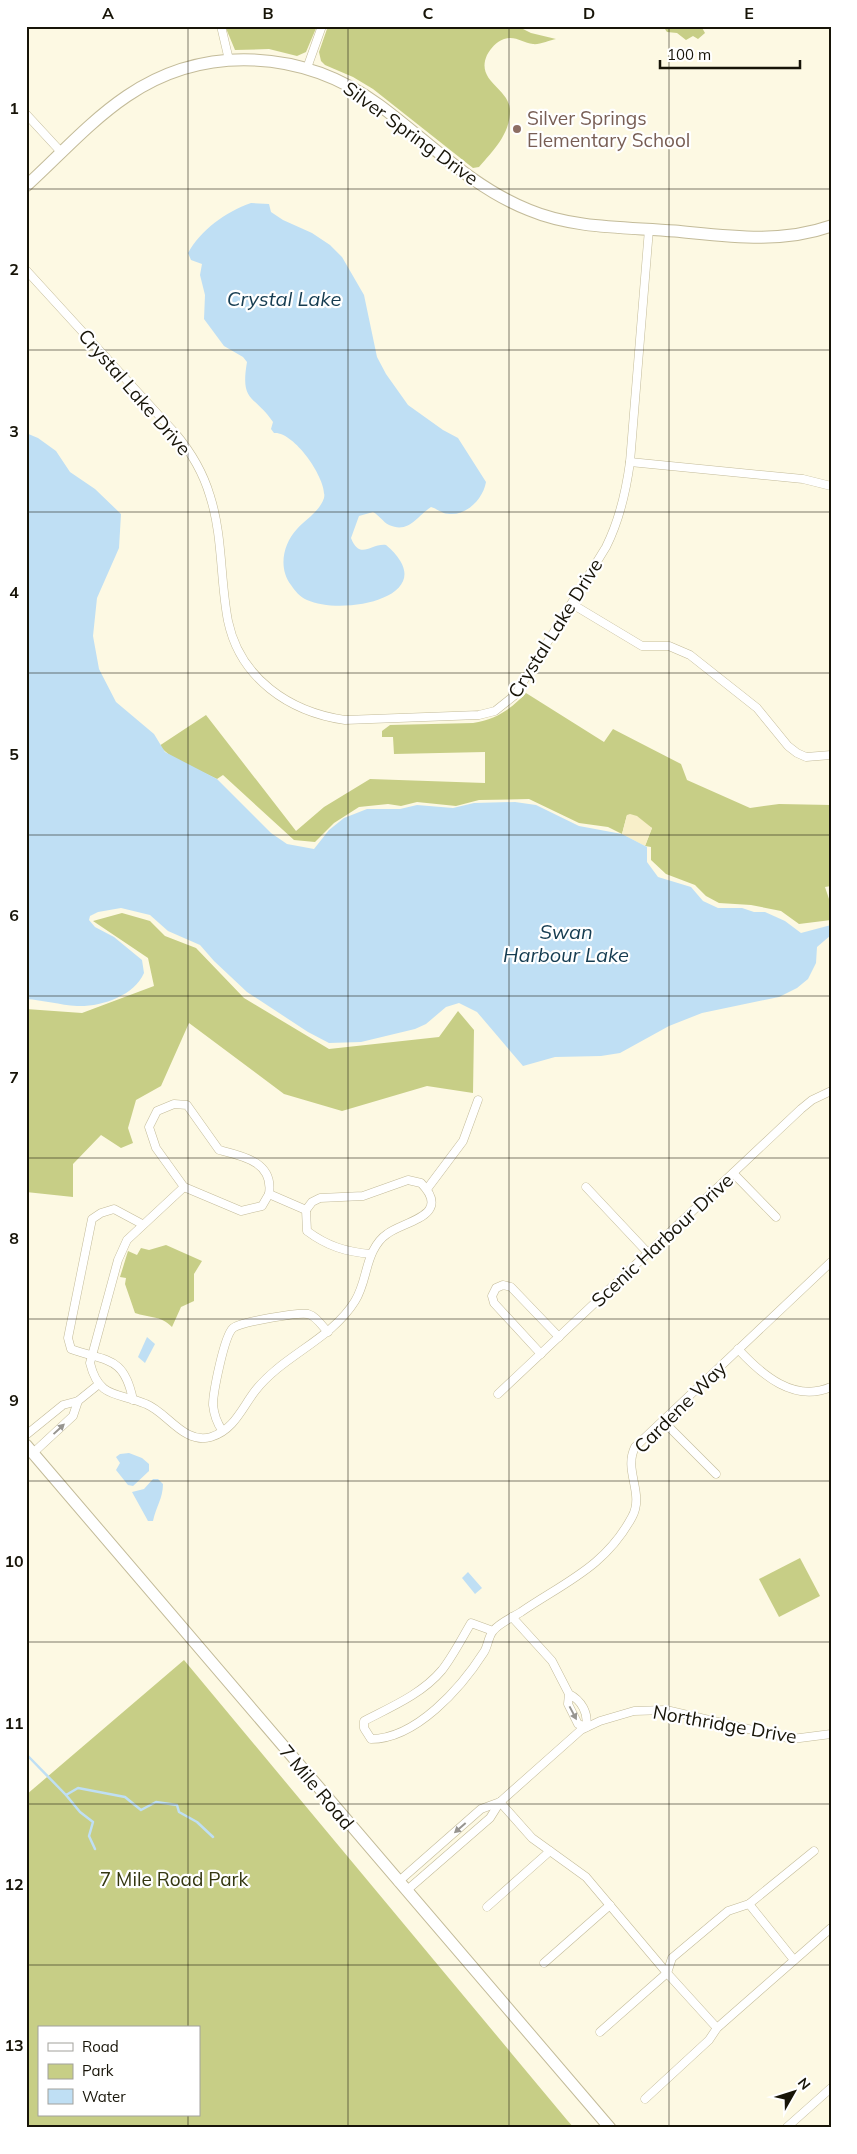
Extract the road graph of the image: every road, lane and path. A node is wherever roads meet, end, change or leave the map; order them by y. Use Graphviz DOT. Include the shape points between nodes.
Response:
graph roads {
  1 [pos="221,26"];
  2 [pos="322,26"];
  3 [pos="229,60"];
  4 [pos="307,68"];
  5 [pos="28,118"];
  6 [pos="62,154"];
  7 [pos="26,186"];
  8 [pos="831,226"];
  9 [pos="649,229"];
  10 [pos="26,270"];
  11 [pos="630,462"];
  12 [pos="831,486"];
  13 [pos="572,604"];
  14 [pos="831,755"];
  15 [pos="831,1091"];
  16 [pos="478,1100"];
  17 [pos="733,1172"];
  18 [pos="586,1186"];
  19 [pos="184,1187"];
  20 [pos="427,1189"];
  21 [pos="269,1194"];
  22 [pos="306,1210"];
  23 [pos="776,1217"];
  24 [pos="142,1224"];
  25 [pos="648,1253"];
  26 [pos="371,1254"];
  27 [pos="831,1262"];
  28 [pos="328,1332"];
  29 [pos="559,1337"];
  30 [pos="738,1349"];
  31 [pos="92,1354"];
  32 [pos="540,1354"];
  33 [pos="98,1384"];
  34 [pos="831,1387"];
  35 [pos="498,1394"];
  36 [pos="133,1400"];
  37 [pos="78,1401"];
  38 [pos="663,1421"];
  39 [pos="222,1430"];
  40 [pos="26,1435"];
  41 [pos="30,1449"];
  42 [pos="716,1474"];
  43 [pos="512,1617"];
  44 [pos="493,1631"];
  45 [pos="569,1694"];
  46 [pos="586,1726"];
  47 [pos="831,1734"];
  48 [pos="500,1802"];
  49 [pos="550,1851"];
  50 [pos="814,1851"];
  51 [pos="402,1886"];
  52 [pos="749,1904"];
  53 [pos="610,1905"];
  54 [pos="488,1907"];
  55 [pos="831,1928"];
  56 [pos="794,1960"];
  57 [pos="544,1963"];
  58 [pos="666,1973"];
  59 [pos="717,2028"];
  60 [pos="600,2032"];
  61 [pos="831,2088"];
  62 [pos="645,2099"];
  63 [pos="610,2128"];
  64 [pos="786,2128"];
  1 -- 3 [label="street"];
  2 -- 4 [label="street"];
  3 -- 4 [label="street, Silver Spring Drive" via="269,60"];
  3 -- 6 [label="street, Silver Spring Drive" via="177,71 139,89 115,105"];
  4 -- 9 [label="street, Silver Spring Drive" via="362,93 500,197 530,211 562,220"];
  5 -- 6 [label="street"];
  6 -- 7 [label="street, Silver Spring Drive"];
  8 -- 9 [label="street, Silver Spring Drive" via="806,233 763,238"];
  9 -- 11 [label="street, Crystal Lake Drive"];
  10 -- 13 [label="street, Crystal Lake Drive" via="175,433 193,457 203,475 214,509 228,621 234,642 256,676 281,698 312,713 344,720 489,713 515,695"];
  11 -- 12 [label="street" via="803,478"];
  11 -- 13 [label="street, Crystal Lake Drive" via="617,524"];
  13 -- 14 [label="street" via="642,646 669,646 690,655 757,708 797,753 806,757"];
  15 -- 17 [label="street, Scenic Harbour Drive" via="801,1109"];
  16 -- 20 [label="street" via="463,1141"];
  17 -- 23 [label="street"];
  17 -- 25 [label="street, Scenic Harbour Drive"];
  18 -- 25 [label="street"];
  19 -- 21 [label="street" via="241,1211 262,1206"];
  19 -- 21 [label="street" via="156,1148 150,1127 157,1111 174,1104 186,1105 219,1150 258,1163 268,1172"];
  19 -- 24 [label="street"];
  20 -- 22 [label="street" via="421,1183 408,1180 363,1196 320,1198"];
  20 -- 26 [label="street" via="430,1204 427,1214 387,1234"];
  21 -- 22 [label="street"];
  22 -- 26 [label="street" via="307,1231 324,1243 349,1252"];
  24 -- 31 [label="street" via="127,1240 118,1260"];
  24 -- 31 [label="street" via="114,1210 92,1218 68,1338 71,1349"];
  25 -- 29 [label="street, Scenic Harbour Drive"];
  26 -- 28 [label="street" via="367,1276 356,1301"];
  27 -- 30 [label="street, Cardene Way"];
  28 -- 39 [label="street" via="270,1375 239,1416"];
  28 -- 39 [label="street" via="309,1314 266,1319 234,1328 225,1338 213,1404"];
  29 -- 32 [label="street, Scenic Harbour Drive"];
  29 -- 32 [label="street" via="511,1287 503,1285 496,1288 492,1296 494,1303"];
  30 -- 34 [label="street" via="759,1371 791,1389 809,1393"];
  30 -- 38 [label="street, Cardene Way"];
  31 -- 33 [label="street" via="90,1363"];
  31 -- 36 [label="street" via="119,1368 126,1376"];
  32 -- 35 [label="street, Scenic Harbour Drive"];
  33 -- 36 [label="street" via="115,1395"];
  33 -- 37 [label="street"];
  36 -- 39 [label="street" via="153,1406 173,1425 199,1437 211,1437"];
  37 -- 40 [label="street" via="63,1405"];
  41 -- 37 [label="street, one-way" via="73,1416"];
  38 -- 42 [label="street"];
  38 -- 43 [label="street, Cardene Way" via="633,1452 630,1465 638,1500 623,1531 592,1567"];
  41 -- 51 [label="street, 7 Mile Road"];
  43 -- 44 [label="street, Cardene Way"];
  43 -- 45 [label="street" via="552,1661"];
  44 -- 44 [label="street" via="485,1650 470,1671 440,1705 403,1732 386,1739 371,1739 364,1728 364,1721 427,1684 442,1669 471,1623"];
  45 -- 46 [label="street" via="578,1698 588,1718"];
  45 -- 46 [label="street, one-way" via="568,1704 578,1724"];
  46 -- 47 [label="street, Northridge Drive" via="618,1715 654,1710 698,1716 792,1739"];
  46 -- 48 [label="street, Northridge Drive"];
  48 -- 49 [label="street" via="532,1838"];
  48 -- 51 [label="street, Northridge Drive" via="490,1818"];
  48 -- 51 [label="street, Northridge Drive, one-way" via="481,1809"];
  49 -- 53 [label="street" via="579,1870"];
  49 -- 54 [label="street"];
  50 -- 52 [label="street"];
  51 -- 63 [label="street, 7 Mile Road"];
  52 -- 56 [label="street"];
  52 -- 58 [label="street" via="728,1911 672,1958"];
  53 -- 57 [label="street"];
  53 -- 58 [label="street"];
  55 -- 56 [label="street"];
  56 -- 59 [label="street"];
  58 -- 59 [label="street"];
  58 -- 60 [label="street"];
  59 -- 62 [label="street" via="709,2040"];
  61 -- 64 [label="street"];
}
